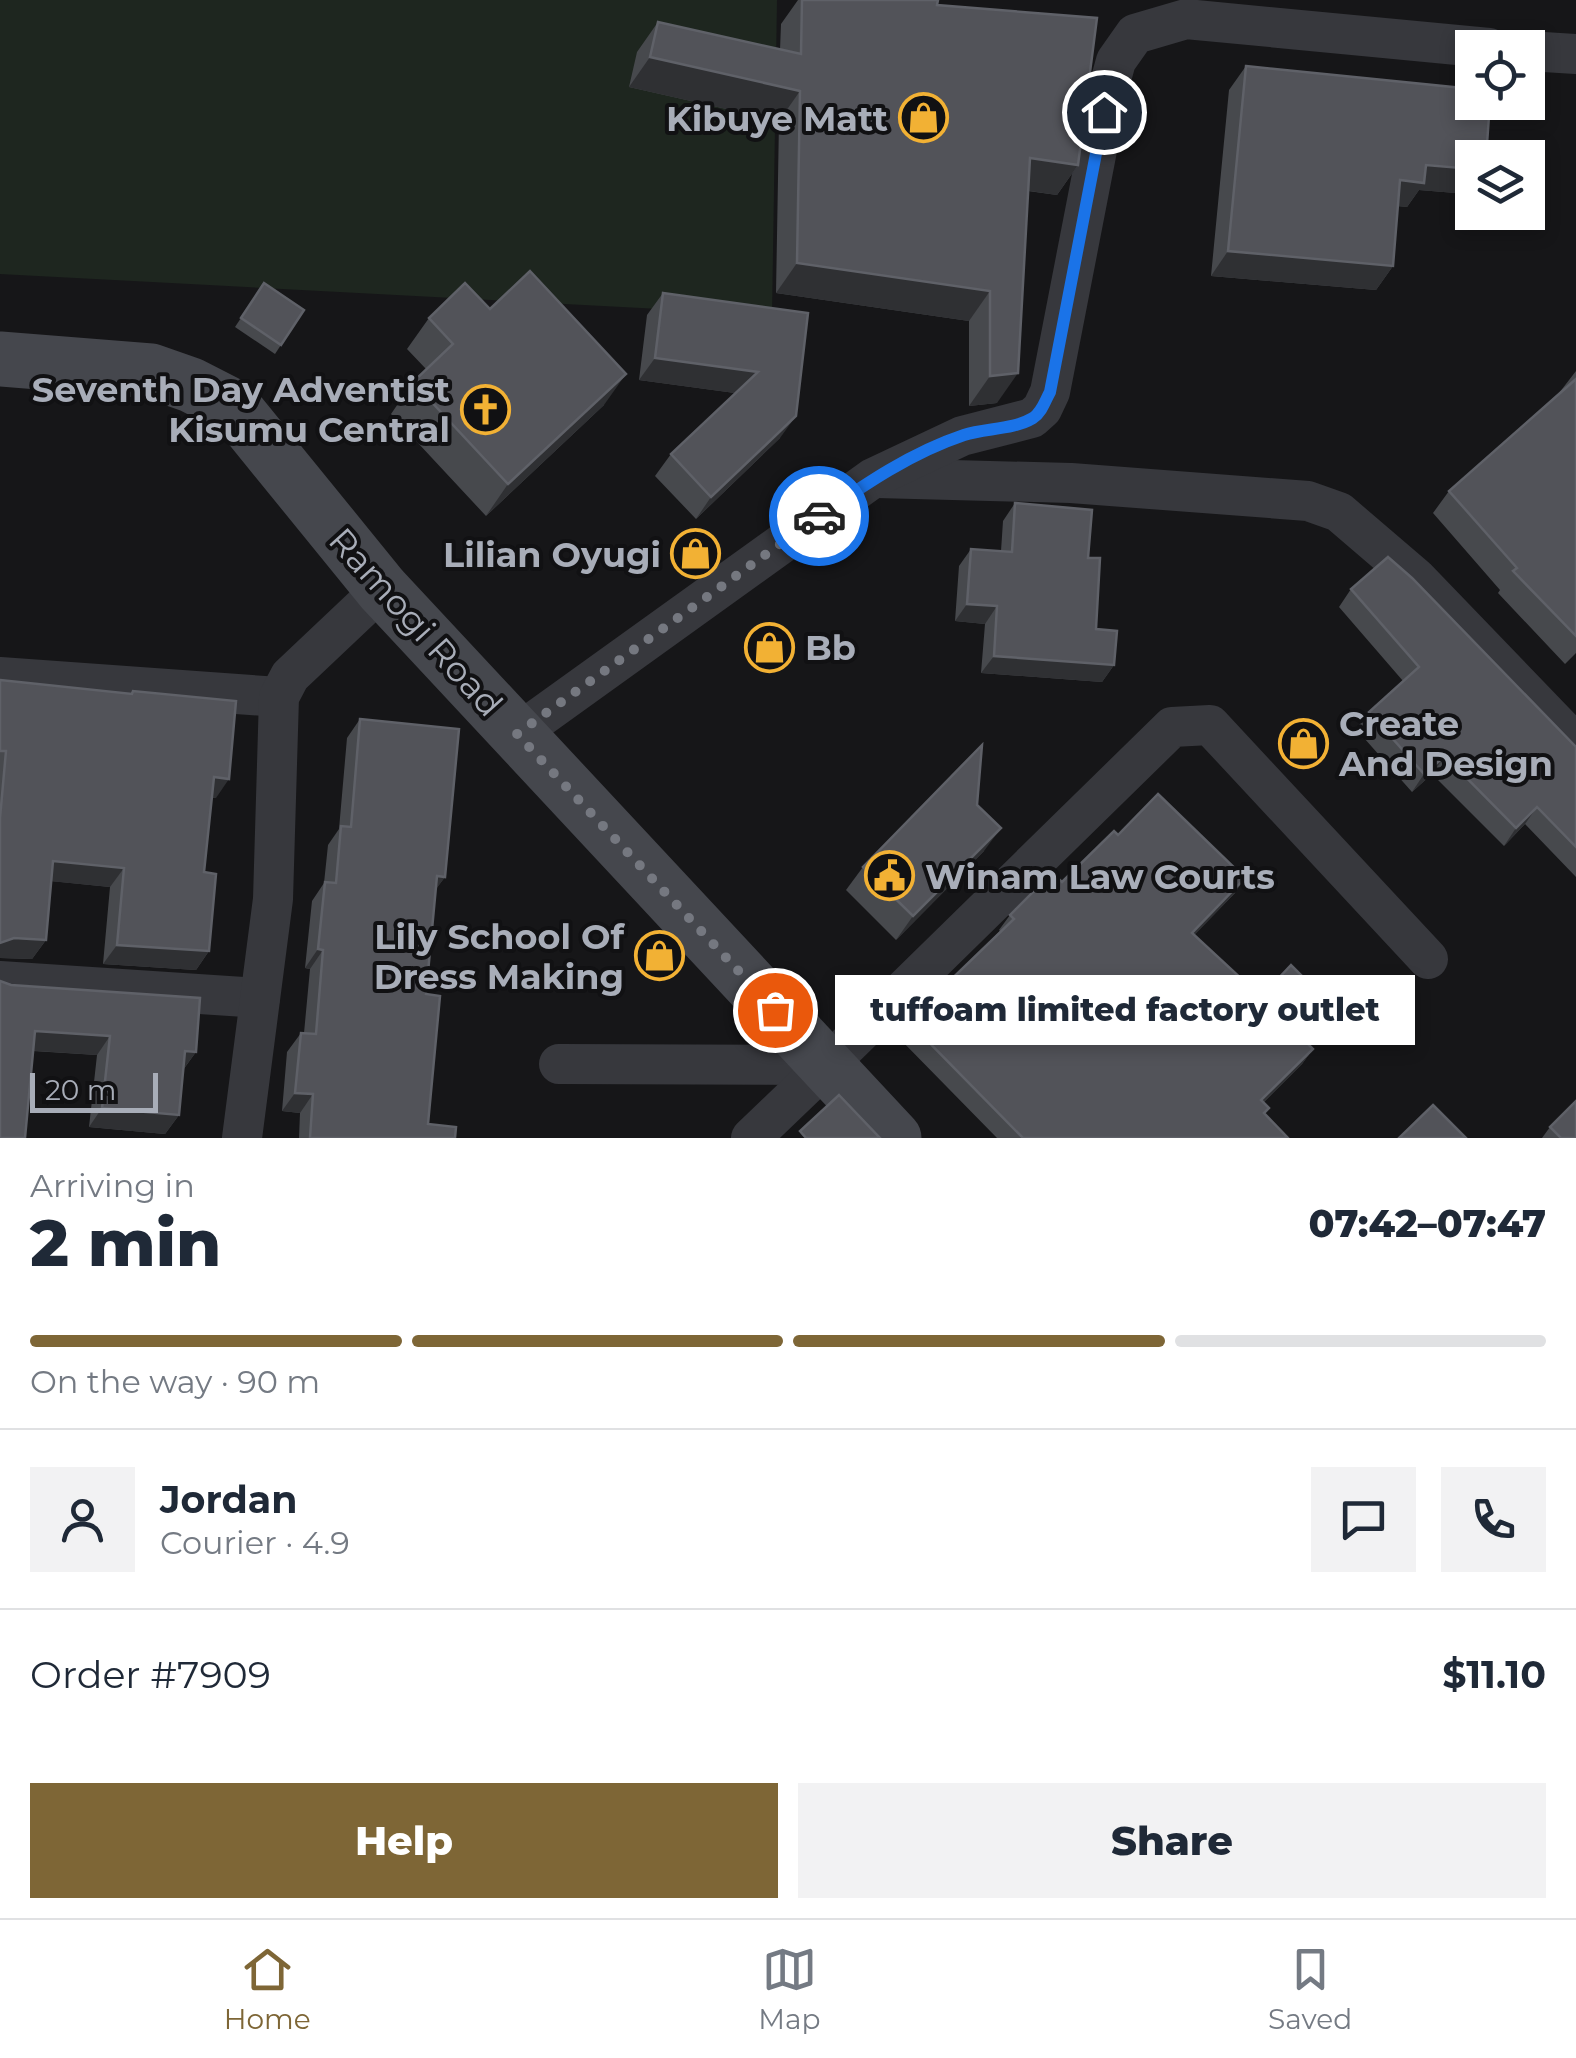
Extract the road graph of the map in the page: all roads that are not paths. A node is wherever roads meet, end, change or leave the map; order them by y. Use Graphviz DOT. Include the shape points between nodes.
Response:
graph roads {
  1 [pos="1455,45"];
  2 [pos="1545,51"];
  3 [pos="1576,54"];
  4 [pos="0,359"];
  5 [pos="874,478"];
  6 [pos="382,589"];
  7 [pos="0,677"];
  8 [pos="279,697"];
  9 [pos="517,734"];
  10 [pos="1576,744"];
  11 [pos="1428,958"];
  12 [pos="0,981"];
  13 [pos="260,998"];
  14 [pos="559,1064"];
  15 [pos="827,1065"];
  16 [pos="242,1138"];
  17 [pos="751,1138"];
  18 [pos="894,1138"];
  1 -- 5 [label="street" via="1186,20 1135,34 1110,82 1042,409 1018,424 962,436"];
  2 -- 3 [label="street"];
  4 -- 6 [label="street, Ramogi Road" via="151,371 234,408"];
  5 -- 9 [label="street"];
  5 -- 10 [label="street" via="1072,482 1326,506 1416,578"];
  6 -- 8 [label="street" via="290,676"];
  6 -- 9 [label="street, Ramogi Road"];
  7 -- 8 [label="street"];
  8 -- 13 [label="street" via="273,899"];
  9 -- 15 [label="street, Ramogi Road"];
  11 -- 15 [label="street" via="1210,724 1172,726"];
  12 -- 13 [label="street"];
  13 -- 16 [label="street"];
  14 -- 15 [label="street"];
  15 -- 17 [label="street"];
  15 -- 18 [label="street, Ramogi Road"];
}
